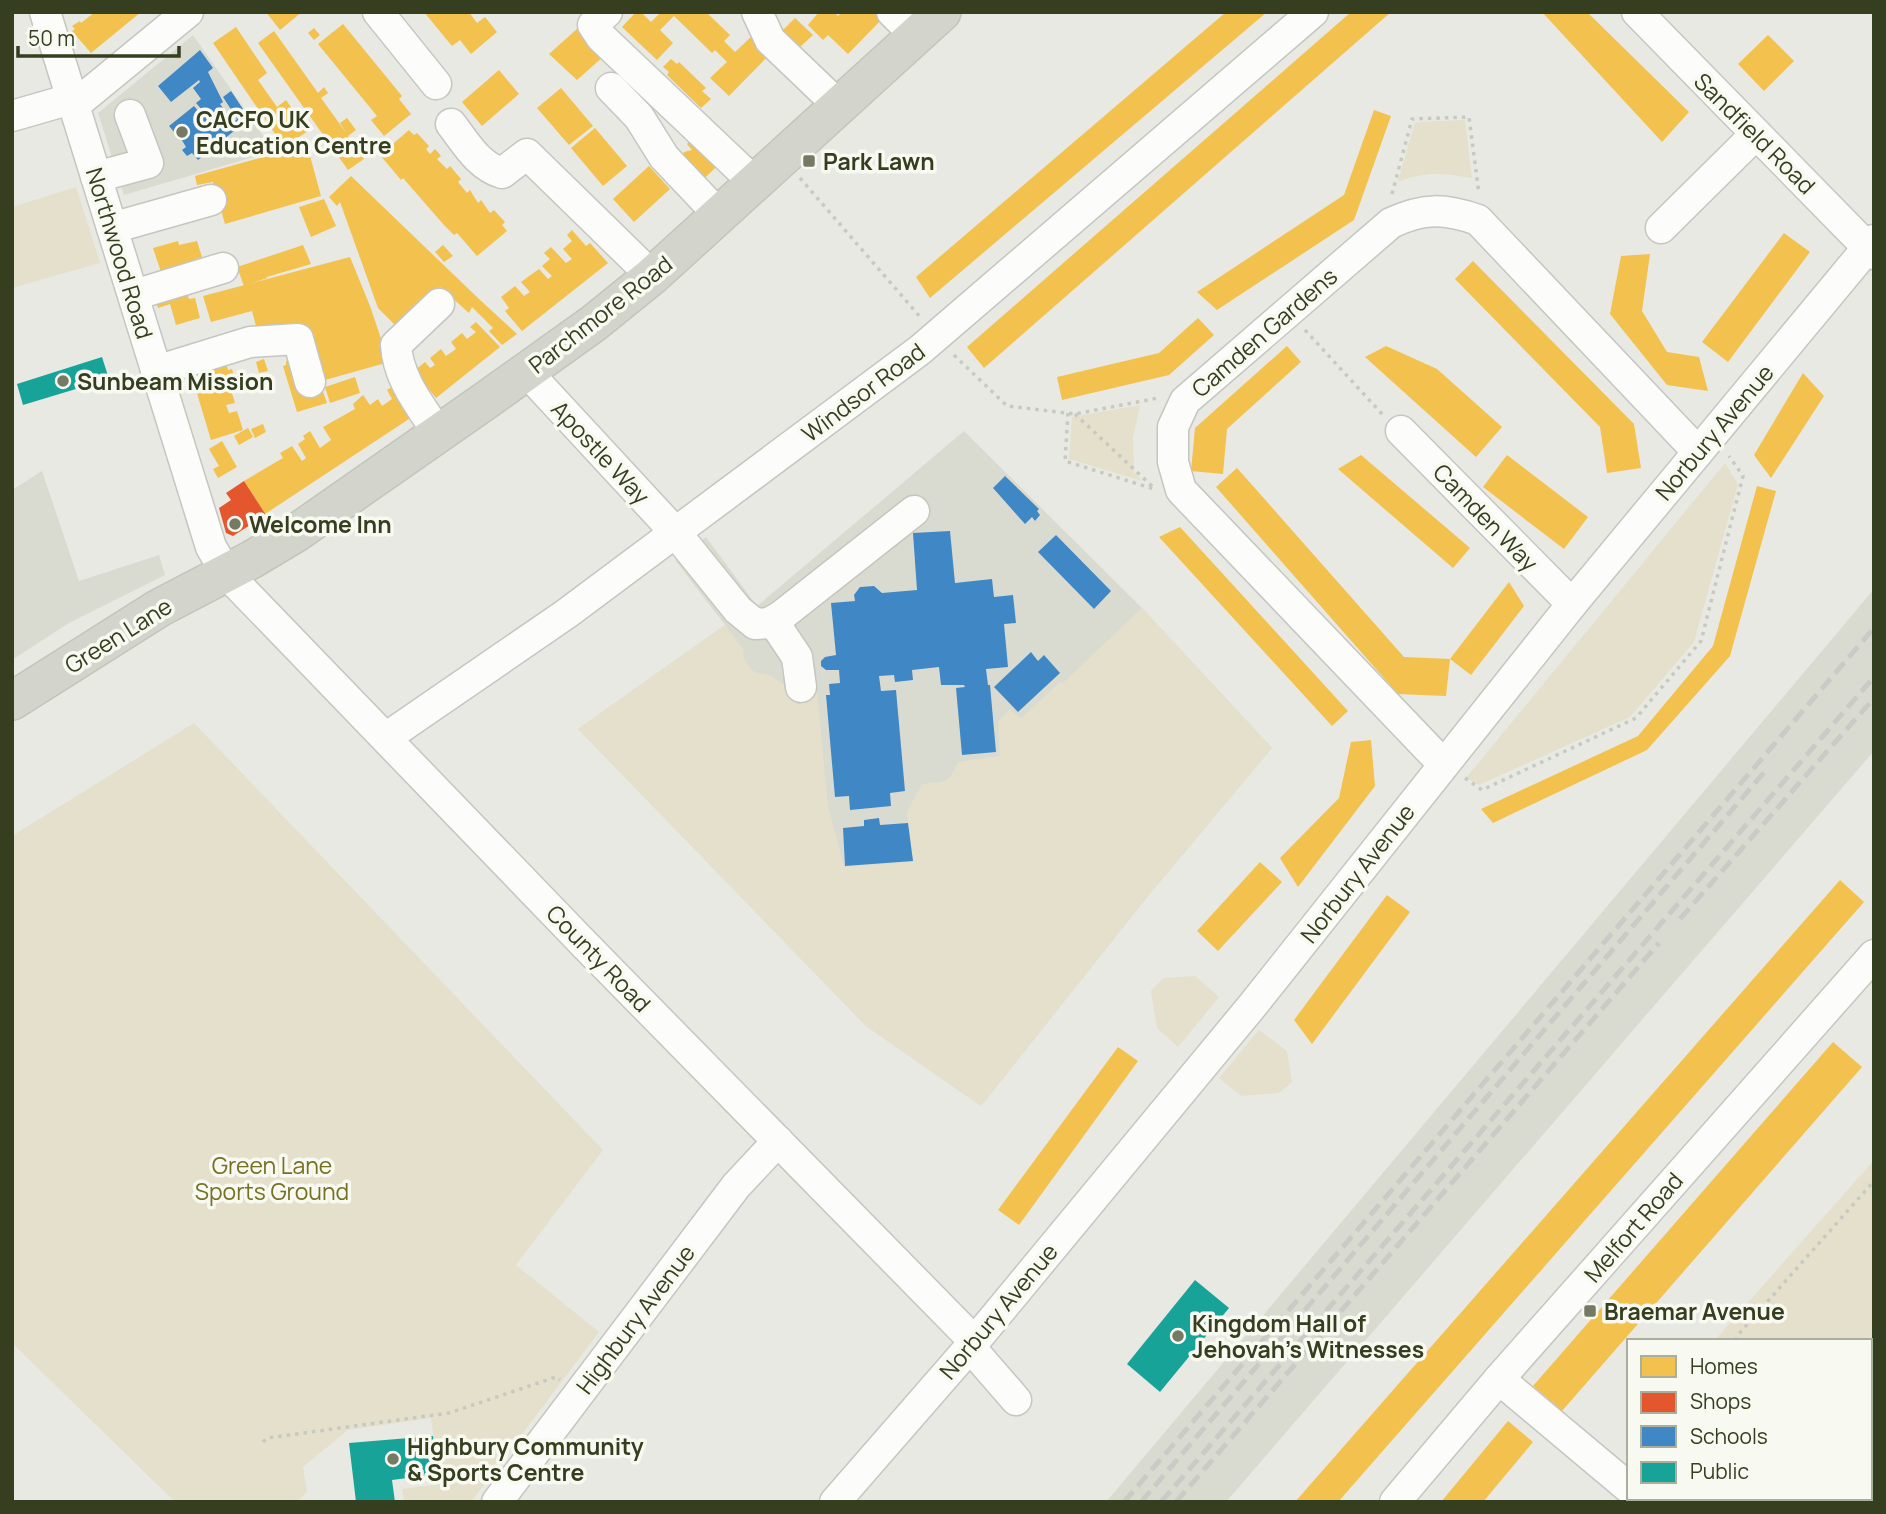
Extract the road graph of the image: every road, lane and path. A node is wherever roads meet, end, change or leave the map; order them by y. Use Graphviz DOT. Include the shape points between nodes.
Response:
graph roads {
  1 [pos="45,12"];
  2 [pos="188,12"];
  3 [pos="378,12"];
  4 [pos="607,12"];
  5 [pos="757,12"];
  6 [pos="1313,12"];
  7 [pos="1637,12"];
  8 [pos="916,20"];
  9 [pos="436,84"];
  10 [pos="611,88"];
  11 [pos="73,99"];
  12 [pos="839,106"];
  13 [pos="130,115"];
  14 [pos="12,116"];
  15 [pos="452,124"];
  16 [pos="1756,134"];
  17 [pos="96,177"];
  18 [pos="755,183"];
  19 [pos="211,200"];
  20 [pos="719,215"];
  21 [pos="1478,220"];
  22 [pos="1391,223"];
  23 [pos="112,228"];
  24 [pos="1661,228"];
  25 [pos="1872,247"];
  26 [pos="223,268"];
  27 [pos="652,276"];
  28 [pos="134,295"];
  29 [pos="439,304"];
  30 [pos="1287,311"];
  31 [pos="156,370"];
  32 [pos="529,370"];
  33 [pos="310,382"];
  34 [pos="1068,413"];
  35 [pos="1075,414"];
  36 [pos="1401,431"];
  37 [pos="438,433"];
  38 [pos="1705,443"];
  39 [pos="914,511"];
  40 [pos="675,532"];
  41 [pos="226,573"];
  42 [pos="1572,604"];
  43 [pos="773,621"];
  44 [pos="801,687"];
  45 [pos="12,701"];
  46 [pos="387,737"];
  47 [pos="1443,764"];
  48 [pos="1874,955"];
  49 [pos="778,1141"];
  50 [pos="1874,1181"];
  51 [pos="1736,1339"];
  52 [pos="972,1344"];
  53 [pos="1499,1379"];
  54 [pos="579,1393"];
  55 [pos="1016,1400"];
  56 [pos="263,1443"];
  57 [pos="1627,1486"];
  58 [pos="497,1502"];
  59 [pos="835,1502"];
  60 [pos="1395,1502"];
  1 -- 11 [label="street, Northwood Road"];
  2 -- 11 [label="street" via="82,99"];
  3 -- 9 [label="street"];
  4 -- 18 [label="street" via="593,24 601,37"];
  5 -- 12 [label="street" via="770,40"];
  6 -- 40 [label="street, Windsor Road" via="920,350"];
  7 -- 16 [label="street, Sandfield Road"];
  8 -- 12 [label="main road, Parchmore Road"];
  10 -- 20 [label="street" via="639,117 664,157"];
  11 -- 14 [label="street"];
  11 -- 17 [label="street, Northwood Road"];
  12 -- 18 [label="main road, Parchmore Road"];
  13 -- 17 [label="street" via="148,163"];
  15 -- 27 [label="street" via="490,170 502,173 527,154"];
  16 -- 24 [label="street"];
  16 -- 25 [label="street, Sandfield Road"];
  17 -- 23 [label="street, Northwood Road"];
  18 -- 20 [label="main road, Parchmore Road"];
  19 -- 23 [label="street"];
  20 -- 27 [label="main road, Parchmore Road"];
  21 -- 22 [label="street, Camden Gardens" via="1437,211 1413,213"];
  21 -- 22 [label="path" via="1481,204 1469,117 1412,119 1388,208"];
  21 -- 38 [label="street"];
  22 -- 30 [label="street, Camden Gardens"];
  23 -- 28 [label="street, Northwood Road"];
  25 -- 38 [label="street, Norbury Avenue"];
  26 -- 28 [label="street"];
  27 -- 32 [label="main road, Parchmore Road"];
  28 -- 31 [label="street, Northwood Road"];
  29 -- 37 [label="street" via="396,345 404,382"];
  30 -- 36 [label="path"];
  30 -- 47 [label="street, Camden Gardens" via="1185,401 1173,428 1173,462 1181,490"];
  31 -- 33 [label="street" via="250,342 298,339"];
  31 -- 41 [label="street, Northwood Road" via="211,547"];
  32 -- 37 [label="main road, Parchmore Road"];
  32 -- 40 [label="street, Apostle Way"];
  34 -- 35 [label="path" via="1065,461 1157,490"];
  36 -- 42 [label="street, Camden Way"];
  37 -- 41 [label="main road, Parchmore Road" via="296,533"];
  38 -- 42 [label="street, Norbury Avenue"];
  38 -- 47 [label="path" via="1743,475 1701,641 1636,718 1482,790"];
  39 -- 43 [label="street"];
  40 -- 43 [label="street, Apostle Way" via="746,619 755,624"];
  40 -- 46 [label="street, Windsor Road" via="566,614"];
  41 -- 45 [label="main road, Green Lane" via="116,634"];
  41 -- 46 [label="street, County Road"];
  42 -- 47 [label="street, Norbury Avenue"];
  43 -- 44 [label="street" via="797,657"];
  46 -- 49 [label="street, County Road"];
  47 -- 52 [label="street, Norbury Avenue" via="1252,1006"];
  48 -- 53 [label="street, Melfort Road"];
  49 -- 52 [label="street, County Road"];
  49 -- 54 [label="street, Highbury Avenue" via="736,1186"];
  50 -- 51 [label="path"];
  52 -- 55 [label="street, County Road"];
  52 -- 59 [label="street, Norbury Avenue"];
  53 -- 57 [label="street"];
  53 -- 60 [label="street, Melfort Road"];
  54 -- 56 [label="path" via="556,1377 449,1413 267,1438"];
  54 -- 58 [label="street, Highbury Avenue"];
}
